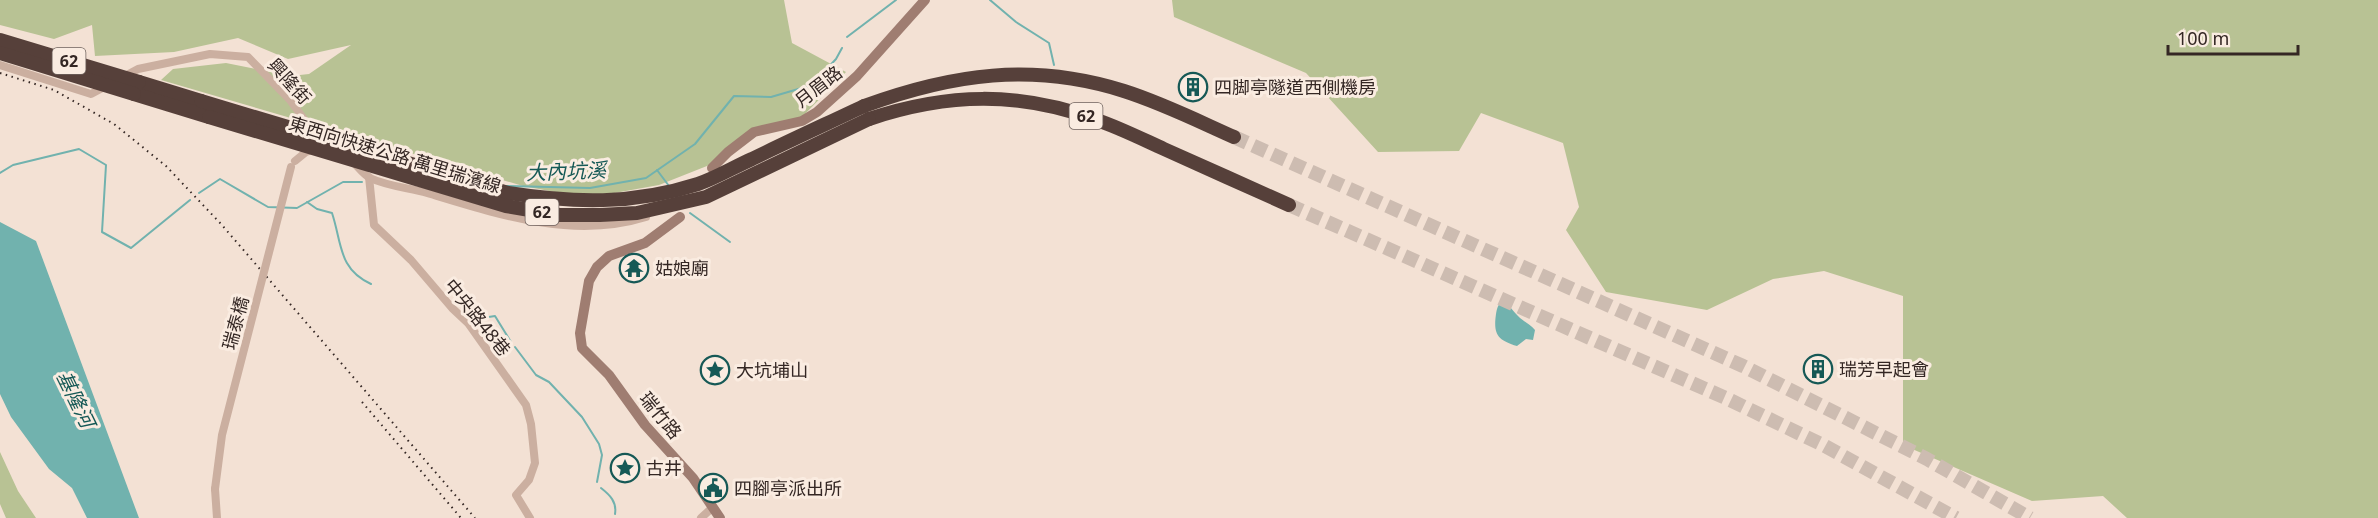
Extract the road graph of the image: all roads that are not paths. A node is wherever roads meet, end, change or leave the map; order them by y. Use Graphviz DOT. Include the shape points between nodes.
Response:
graph roads {
  1 [pos="925,0"];
  2 [pos="0,40"];
  3 [pos="0,53"];
  4 [pos="0,65"];
  5 [pos="137,88"];
  6 [pos="306,122"];
  7 [pos="1234,137"];
  8 [pos="339,149"];
  9 [pos="293,164"];
  10 [pos="712,168"];
  11 [pos="369,177"];
  12 [pos="1289,205"];
  13 [pos="682,212"];
  14 [pos="713,507"];
  15 [pos="217,518"];
  16 [pos="530,518"];
  17 [pos="702,518"];
  18 [pos="720,518"];
  1 -- 10 [label="street, 月眉路" via="857,76 818,112 802,121 754,132"];
  2 -- 5 [label="highway, 東西向快速公路 萬里瑞濱線 / 62, bridge"];
  3 -- 5 [label="highway, 東西向快速公路 萬里瑞濱線 / 62, bridge"];
  4 -- 6 [label="street, 興隆街" via="91,94 138,69 210,54 248,57"];
  5 -- 7 [label="highway, 東西向快速公路 萬里瑞濱線 / 62, bridge" via="201,101 508,193 559,201 633,198 700,183 864,106 927,85 970,77 1050,75 1085,81 1124,90"];
  5 -- 12 [label="highway, 東西向快速公路 萬里瑞濱線 / 62, bridge" via="209,117 506,206 559,215 637,213 706,197 869,119 912,106 965,98 1032,102 1098,120"];
  6 -- 8 [label="street, 興隆街"];
  6 -- 9 [label="street, 瑞泰橋"];
  8 -- 9 [label="street" via="322,147 306,152"];
  8 -- 11 [label="street, 興隆街"];
  9 -- 15 [label="street, 瑞泰橋, bridge" via="222,435 215,489"];
  11 -- 13 [label="street, 興隆街" via="546,224 608,225"];
  11 -- 16 [label="street, 中央路48巷" via="374,225 468,323 526,405 534,463 529,480 516,495"];
  13 -- 14 [label="street, 瑞竹路" via="645,243 609,256 597,267 589,281 580,333 582,348 609,375"];
  14 -- 17 [label="street"];
  14 -- 18 [label="street, 瑞竹路"];
}
